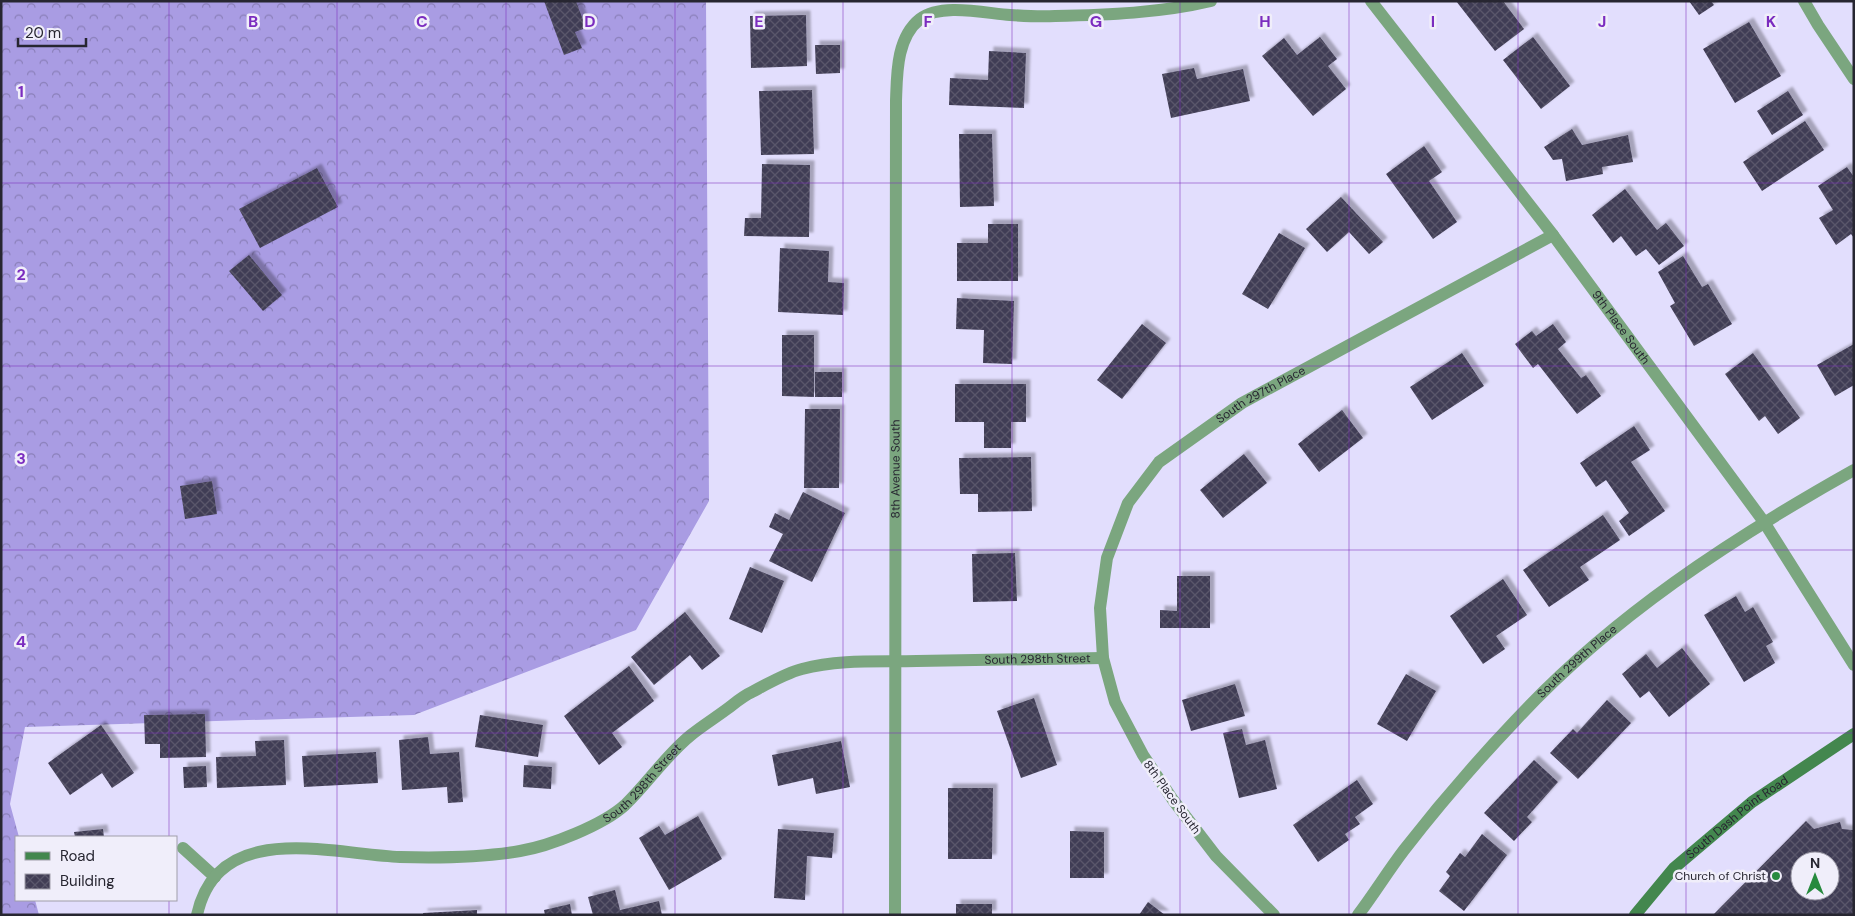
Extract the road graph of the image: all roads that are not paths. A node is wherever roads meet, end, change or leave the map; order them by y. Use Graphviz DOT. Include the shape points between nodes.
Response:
graph roads {
  1 [pos="1211,1"];
  2 [pos="1371,1"];
  3 [pos="1804,1"];
  4 [pos="1854,79"];
  5 [pos="1553,235"];
  6 [pos="1854,470"];
  7 [pos="1764,522"];
  8 [pos="1103,658"];
  9 [pos="895,662"];
  10 [pos="1854,665"];
  11 [pos="1854,734"];
  12 [pos="183,848"];
  13 [pos="214,876"];
  14 [pos="198,915"];
  15 [pos="895,915"];
  16 [pos="1274,915"];
  17 [pos="1358,915"];
  18 [pos="1635,915"];
  1 -- 9 [label="street, 8th Avenue South" via="1134,13 1053,16 948,11 922,18 904,41 896,101"];
  2 -- 5 [label="street, 9th Place South"];
  3 -- 4 [label="street"];
  5 -- 7 [label="street, 9th Place South"];
  5 -- 8 [label="street, South 297th Place" via="1242,403 1159,462 1128,503 1107,558 1100,608"];
  6 -- 7 [label="street, South 299th Place"];
  7 -- 10 [label="street, 9th Place South"];
  7 -- 17 [label="street, South 299th Place" via="1669,586 1563,673 1470,769 1404,850"];
  8 -- 9 [label="street, South 298th Street"];
  8 -- 16 [label="street, 8th Place South" via="1115,702 1143,755 1216,856"];
  9 -- 13 [label="street, South 298th Street" via="844,662 800,669 749,693 689,736 623,806 587,828 552,843 521,851 442,857 277,849 240,857"];
  9 -- 15 [label="street, 8th Avenue South"];
  11 -- 18 [label="main road, South Dash Point Road" via="1752,802 1674,868"];
  12 -- 13 [label="street"];
  13 -- 14 [label="street"];
}
